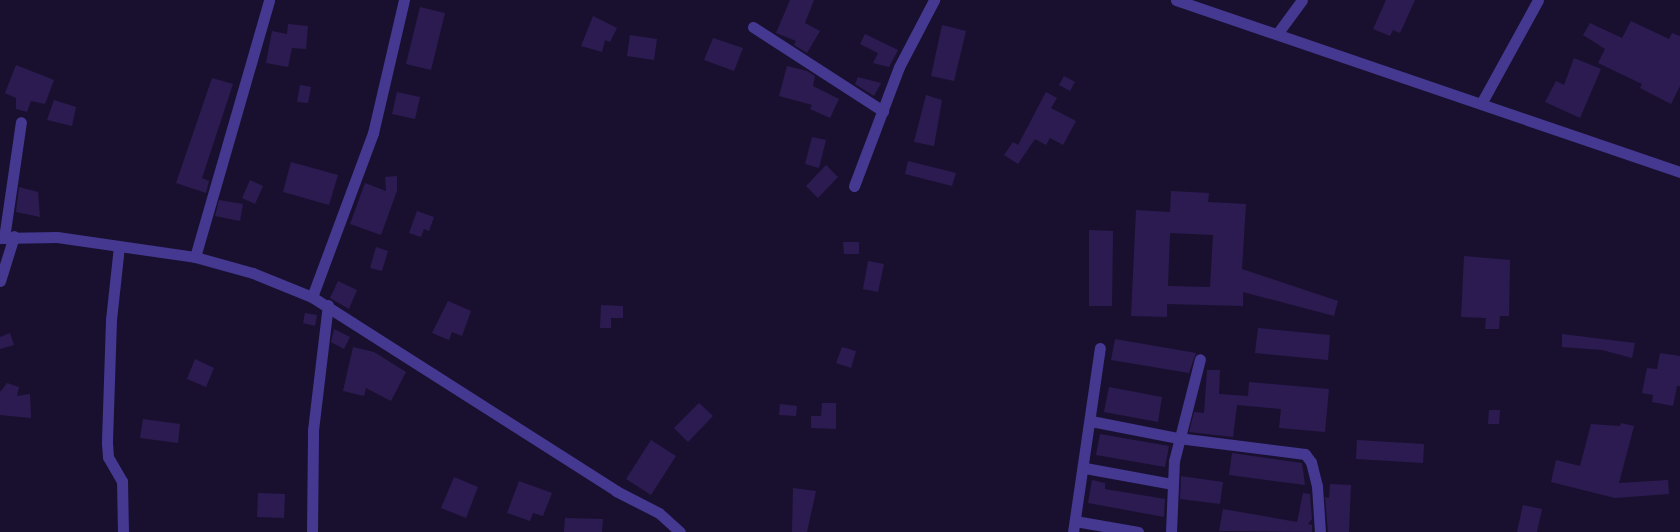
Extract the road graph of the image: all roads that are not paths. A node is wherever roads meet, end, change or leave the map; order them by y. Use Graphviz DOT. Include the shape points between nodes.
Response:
graph roads {
  1 [pos="269,0"];
  2 [pos="404,0"];
  3 [pos="934,0"];
  4 [pos="1176,0"];
  5 [pos="1302,0"];
  6 [pos="1538,0"];
  7 [pos="753,27"];
  8 [pos="1278,34"];
  9 [pos="1482,102"];
  10 [pos="883,111"];
  11 [pos="21,122"];
  12 [pos="1680,172"];
  13 [pos="854,186"];
  14 [pos="6,237"];
  15 [pos="119,246"];
  16 [pos="194,257"];
  17 [pos="0,281"];
  18 [pos="312,297"];
  19 [pos="328,305"];
  20 [pos="1100,348"];
  21 [pos="1200,359"];
  22 [pos="1092,421"];
  23 [pos="1178,438"];
  24 [pos="1084,468"];
  25 [pos="1172,484"];
  26 [pos="1074,526"];
  27 [pos="123,532"];
  28 [pos="312,532"];
  29 [pos="680,532"];
  30 [pos="1138,532"];
  31 [pos="1171,532"];
  32 [pos="1320,532"];
  1 -- 16 [label="street"];
  2 -- 18 [label="street" via="373,133"];
  3 -- 10 [label="street" via="900,67"];
  4 -- 8 [label="street"];
  5 -- 8 [label="street"];
  6 -- 9 [label="street"];
  7 -- 10 [label="street"];
  8 -- 9 [label="street"];
  9 -- 12 [label="street"];
  10 -- 13 [label="street"];
  11 -- 14 [label="street"];
  14 -- 15 [label="street" via="57,237"];
  14 -- 17 [label="street"];
  15 -- 16 [label="street"];
  15 -- 27 [label="street" via="111,320 107,443 108,457 122,481"];
  16 -- 18 [label="street" via="253,273"];
  18 -- 19 [label="street"];
  19 -- 28 [label="street" via="313,430"];
  19 -- 29 [label="street" via="616,491 659,514"];
  20 -- 22 [label="street"];
  21 -- 23 [label="street"];
  22 -- 23 [label="street"];
  22 -- 24 [label="street"];
  23 -- 25 [label="street"];
  23 -- 32 [label="street" via="1305,454 1311,462 1317,486"];
  24 -- 25 [label="street"];
  24 -- 26 [label="street"];
  25 -- 31 [label="street"];
  26 -- 30 [label="street"];
}
